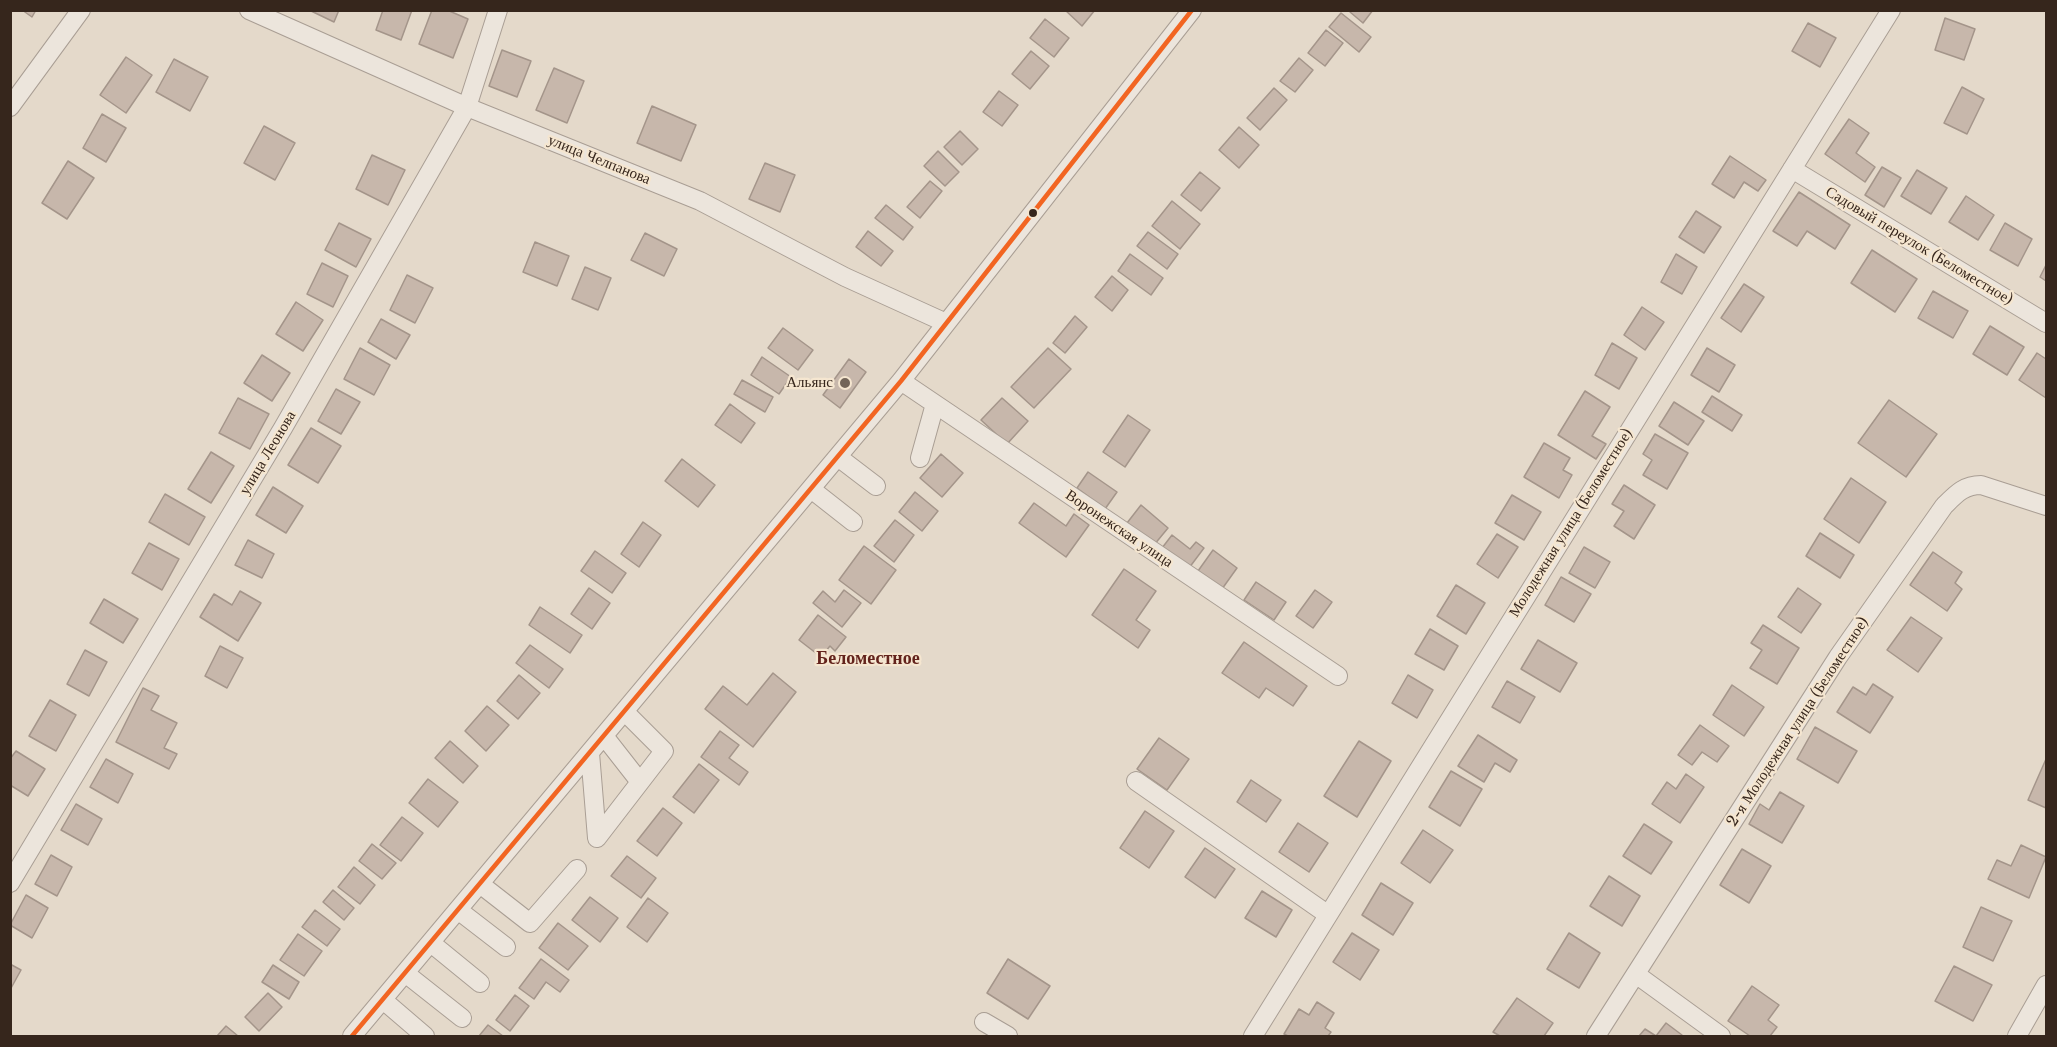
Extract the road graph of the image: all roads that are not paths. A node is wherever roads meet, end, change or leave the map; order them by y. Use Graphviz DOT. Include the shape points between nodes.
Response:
graph roads {
  1 [pos="81,10"];
  2 [pos="249,10"];
  3 [pos="498,10"];
  4 [pos="1192,10"];
  5 [pos="1891,10"];
  6 [pos="467,106"];
  7 [pos="10,107"];
  8 [pos="1792,170"];
  9 [pos="944,322"];
  10 [pos="2046,323"];
  11 [pos="901,381"];
  12 [pos="935,404"];
  13 [pos="838,457"];
  14 [pos="921,458"];
  15 [pos="876,486"];
  16 [pos="811,489"];
  17 [pos="2046,506"];
  18 [pos="853,522"];
  19 [pos="1338,676"];
  20 [pos="625,712"];
  21 [pos="604,736"];
  22 [pos="590,753"];
  23 [pos="1136,781"];
  24 [pos="640,782"];
  25 [pos="577,869"];
  26 [pos="10,883"];
  27 [pos="480,884"];
  28 [pos="458,910"];
  29 [pos="1327,914"];
  30 [pos="431,943"];
  31 [pos="506,947"];
  32 [pos="405,973"];
  33 [pos="1637,975"];
  34 [pos="480,983"];
  35 [pos="2046,985"];
  36 [pos="383,1000"];
  37 [pos="462,1018"];
  38 [pos="984,1022"];
  39 [pos="355,1036"];
  40 [pos="425,1036"];
  41 [pos="1008,1036"];
  42 [pos="1253,1036"];
  43 [pos="1596,1036"];
  44 [pos="1721,1036"];
  45 [pos="2017,1036"];
  1 -- 7 [label="street"];
  2 -- 6 [label="street, улица Челпанова"];
  3 -- 6 [label="street, улица Леонова"];
  4 -- 9 [label="street"];
  5 -- 8 [label="street, Молодежная улица (Беломестное)"];
  6 -- 9 [label="street, улица Челпанова" via="700,201 845,277"];
  6 -- 26 [label="street, улица Леонова" via="283,428"];
  8 -- 10 [label="street, Садовый переулок (Беломестное)"];
  8 -- 29 [label="street, Молодежная улица (Беломестное)"];
  9 -- 11 [label="street"];
  11 -- 12 [label="street, Воронежская улица"];
  11 -- 13 [label="street"];
  12 -- 14 [label="street"];
  12 -- 19 [label="street, Воронежская улица"];
  13 -- 15 [label="street"];
  13 -- 16 [label="street"];
  16 -- 18 [label="street"];
  16 -- 20 [label="street"];
  17 -- 33 [label="street, 2-я Молодежная улица (Беломестное)" via="1981,485 1961,489 1944,506 1838,657"];
  20 -- 21 [label="street"];
  20 -- 24 [label="street" via="664,751"];
  21 -- 22 [label="street"];
  21 -- 24 [label="street"];
  22 -- 24 [label="street" via="597,838"];
  22 -- 27 [label="street"];
  23 -- 29 [label="street"];
  25 -- 27 [label="street" via="530,923"];
  27 -- 28 [label="street"];
  28 -- 30 [label="street"];
  28 -- 31 [label="street"];
  29 -- 42 [label="street, Молодежная улица (Беломестное)"];
  30 -- 32 [label="street"];
  30 -- 34 [label="street"];
  32 -- 36 [label="street"];
  32 -- 37 [label="street"];
  33 -- 43 [label="street, 2-я Молодежная улица (Беломестное)"];
  33 -- 44 [label="street"];
  35 -- 45 [label="street"];
  36 -- 39 [label="street"];
  36 -- 40 [label="street"];
  38 -- 41 [label="street"];
}
